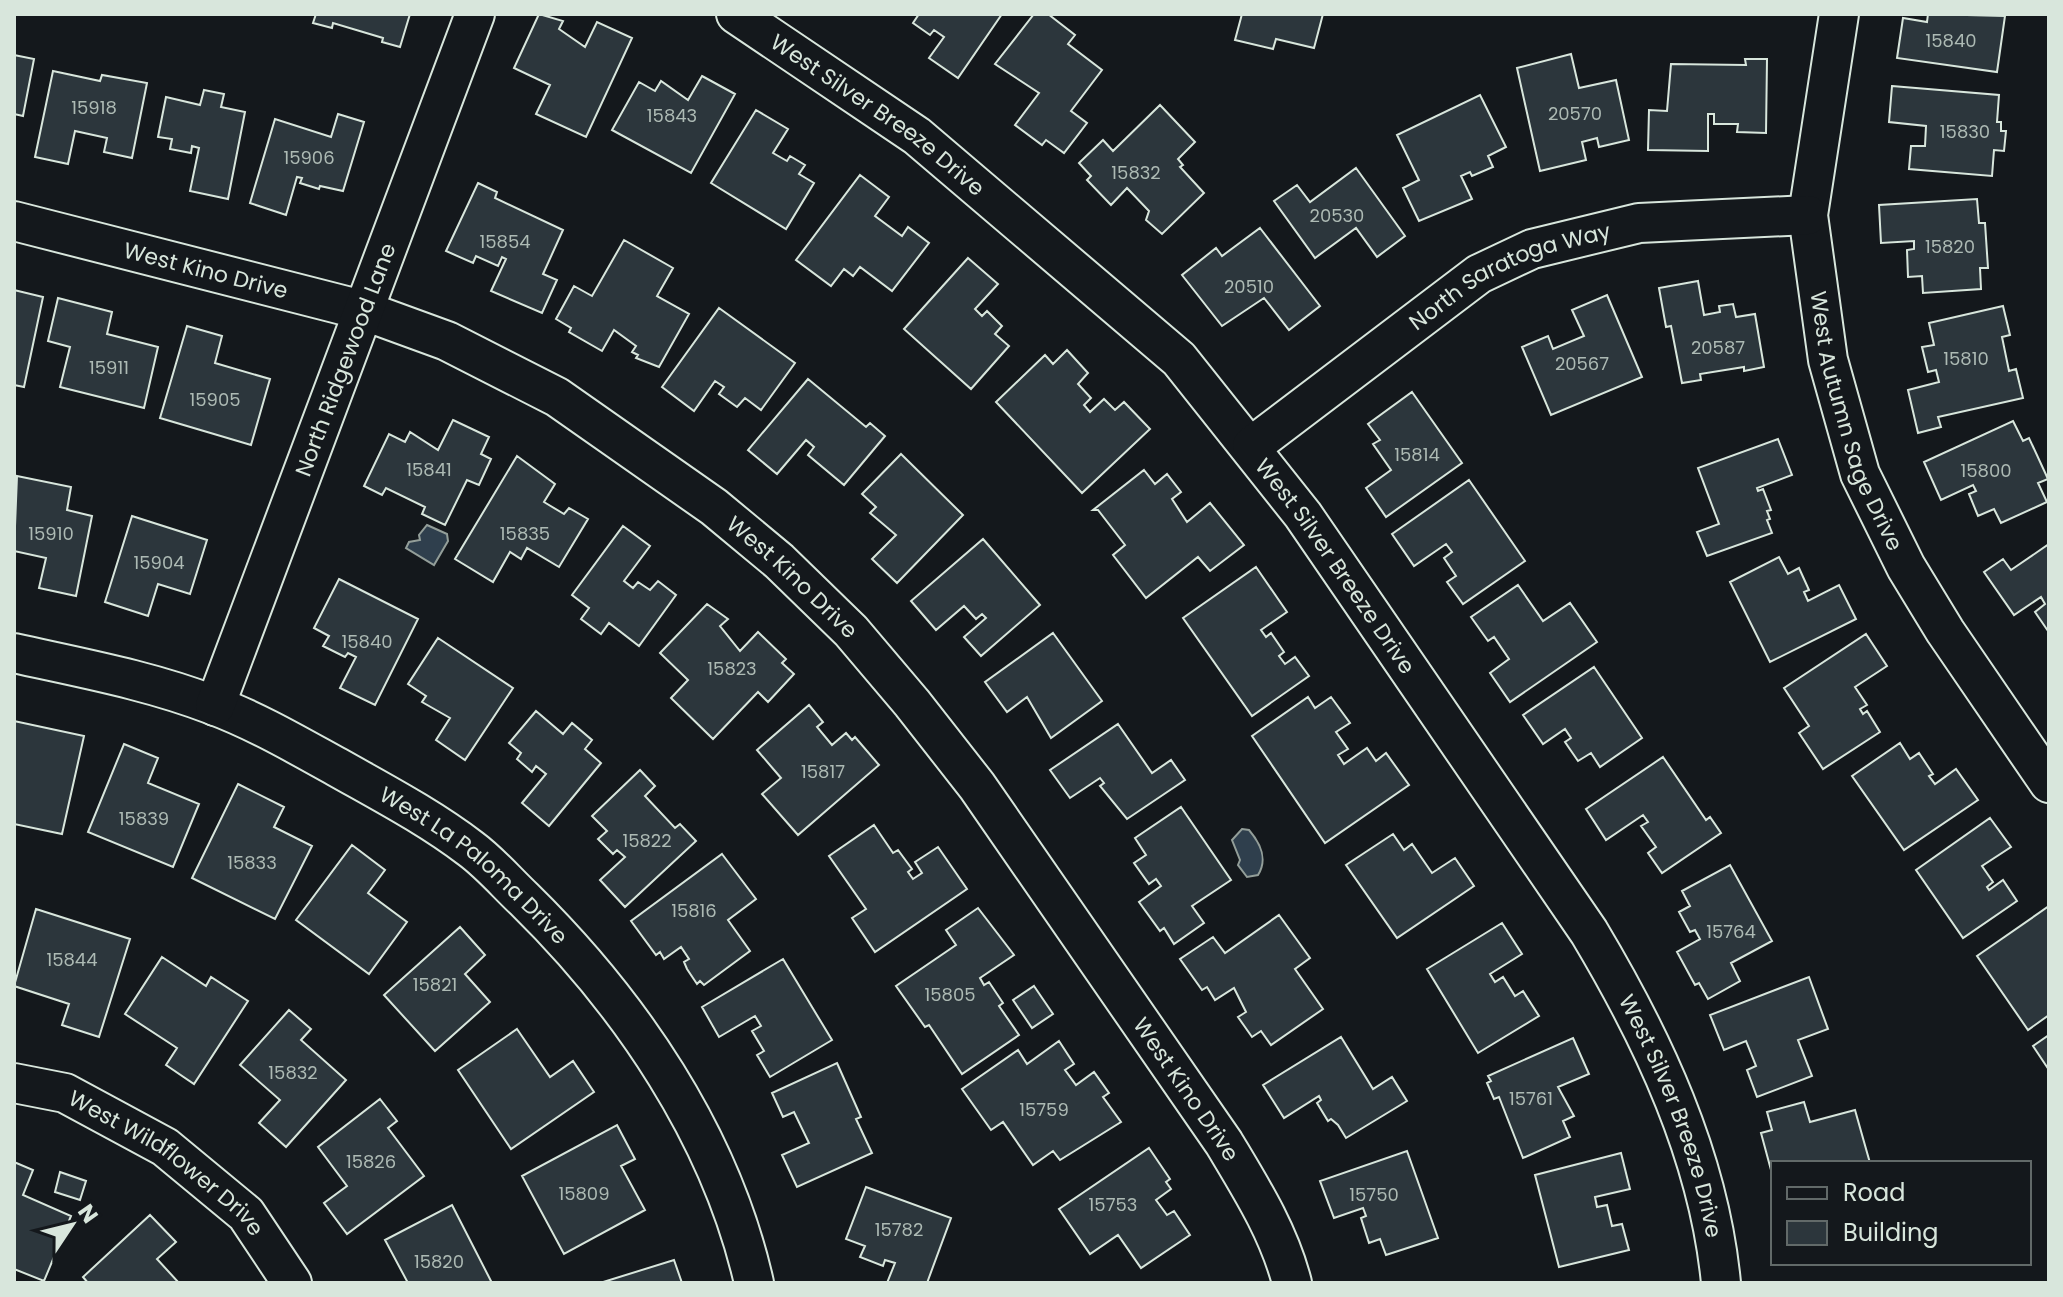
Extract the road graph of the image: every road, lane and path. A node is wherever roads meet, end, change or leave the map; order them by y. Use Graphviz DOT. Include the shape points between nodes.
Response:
graph roads {
  1 [pos="475,14"];
  2 [pos="736,14"];
  3 [pos="1839,14"];
  4 [pos="1808,215"];
  5 [pos="14,221"];
  6 [pos="362,310"];
  7 [pos="1252,446"];
  8 [pos="14,653"];
  9 [pos="215,706"];
  10 [pos="2049,783"];
  11 [pos="14,1083"];
  12 [pos="292,1283"];
  13 [pos="754,1283"];
  14 [pos="1292,1283"];
  15 [pos="1721,1283"];
  1 -- 6 [label="street, North Ridgewood Lane"];
  2 -- 7 [label="street, West Silver Breeze Drive" via="917,136 1059,253 1179,359"];
  3 -- 4 [label="street, West Autumn Sage Drive"];
  4 -- 7 [label="street, North Saratoga Way" via="1639,223 1532,249 1479,274"];
  4 -- 10 [label="street, West Autumn Sage Drive" via="1828,360 1860,474 1945,631"];
  5 -- 6 [label="street, West Kino Drive"];
  6 -- 9 [label="street, North Ridgewood Lane"];
  6 -- 14 [label="street, West Kino Drive" via="447,341 569,405 714,507 851,631 977,786 1224,1143 1257,1196"];
  7 -- 15 [label="street, West Silver Breeze Drive" via="1589,932 1633,1006 1684,1123 1717,1243"];
  8 -- 9 [label="street, West La Paloma Drive" via="146,682"];
  9 -- 13 [label="street, West La Paloma Drive" via="297,745 473,850 558,933 614,997 700,1136 728,1199"];
  11 -- 12 [label="street, West Wildflower Drive" via="65,1093 165,1147 246,1214"];
}
